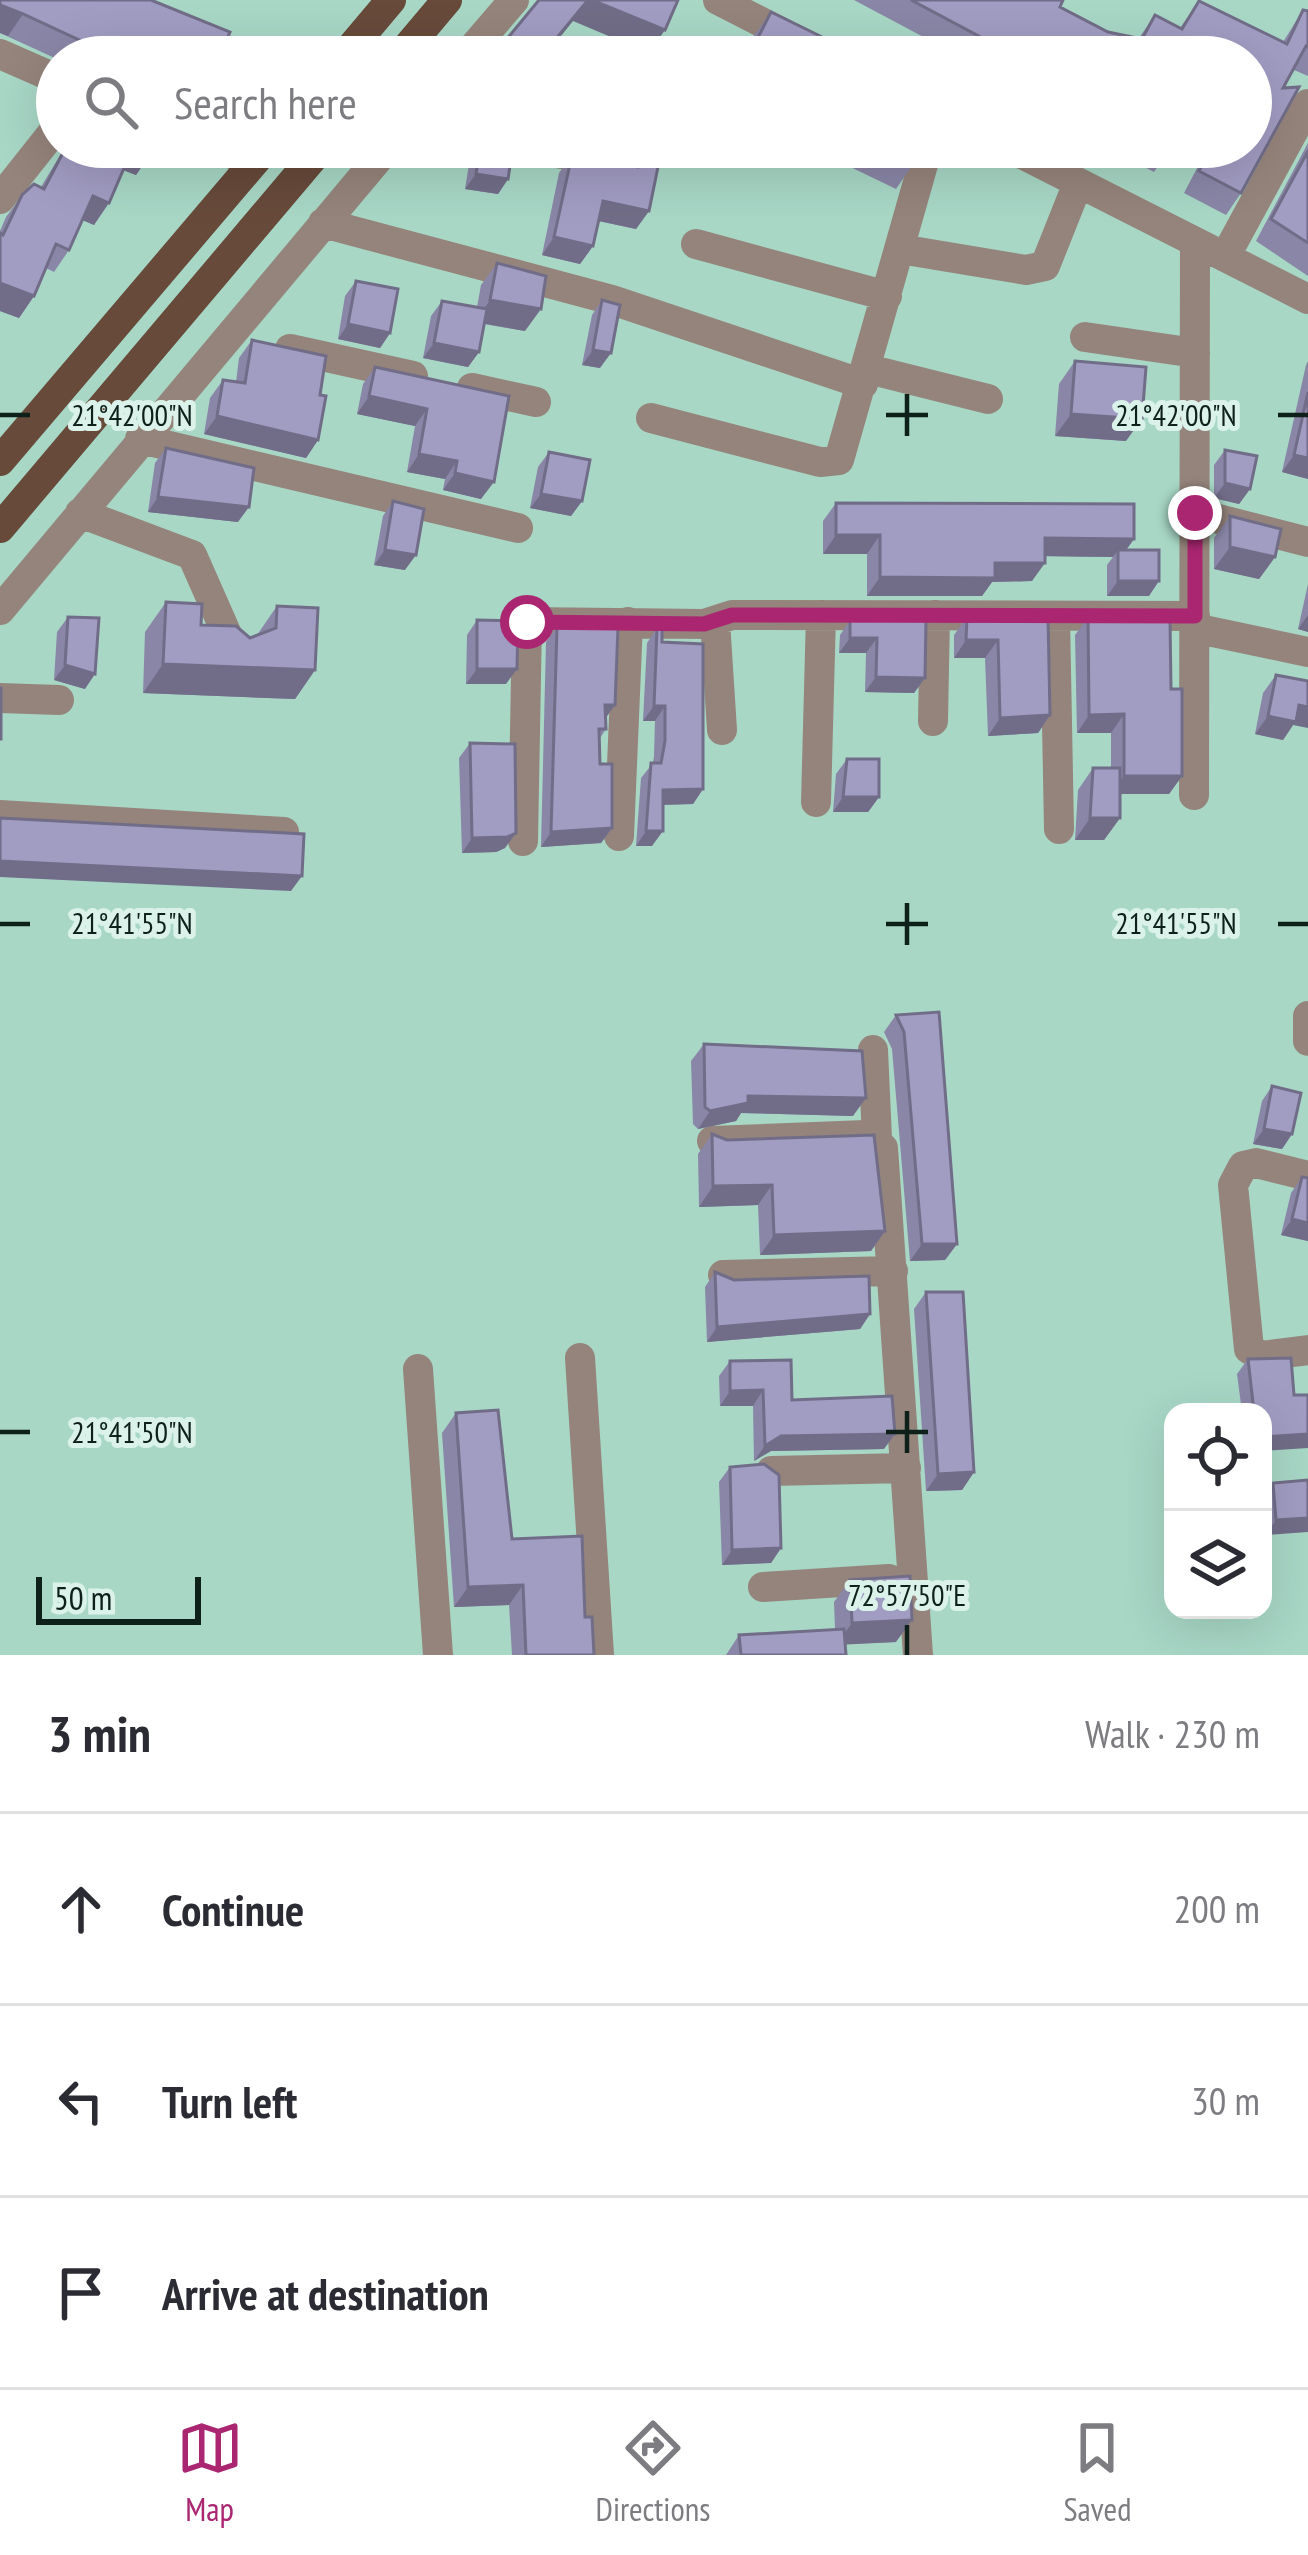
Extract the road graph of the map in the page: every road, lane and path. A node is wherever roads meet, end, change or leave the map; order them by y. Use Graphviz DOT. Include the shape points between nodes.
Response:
graph roads {
  1 [pos="391,0"];
  2 [pos="447,0"];
  3 [pos="514,0"];
  4 [pos="718,0"];
  5 [pos="361,36"];
  6 [pos="417,36"];
  7 [pos="483,36"];
  8 [pos="789,36"];
  9 [pos="0,54"];
  10 [pos="36,70"];
  11 [pos="1308,104"];
  12 [pos="36,155"];
  13 [pos="249,168"];
  14 [pos="304,168"];
  15 [pos="370,168"];
  16 [pos="922,168"];
  17 [pos="1049,168"];
  18 [pos="1078,183"];
  19 [pos="0,200"];
  20 [pos="323,223"];
  21 [pos="1196,242"];
  22 [pos="696,244"];
  23 [pos="900,249"];
  24 [pos="1225,257"];
  25 [pos="887,296"];
  26 [pos="1308,299"];
  27 [pos="227,335"];
  28 [pos="1085,338"];
  29 [pos="1195,353"];
  30 [pos="866,376"];
  31 [pos="988,399"];
  32 [pos="536,402"];
  33 [pos="651,418"];
  34 [pos="140,439"];
  35 [pos="0,461"];
  36 [pos="80,513"];
  37 [pos="1195,513"];
  38 [pos="0,528"];
  39 [pos="518,528"];
  40 [pos="1308,542"];
  41 [pos="0,610"];
  42 [pos="821,615"];
  43 [pos="934,615"];
  44 [pos="1055,616"];
  45 [pos="715,621"];
  46 [pos="628,622"];
  47 [pos="1194,622"];
  48 [pos="232,648"];
  49 [pos="1308,652"];
  50 [pos="0,698"];
  51 [pos="59,700"];
  52 [pos="933,721"];
  53 [pos="722,730"];
  54 [pos="1194,794"];
  55 [pos="816,802"];
  56 [pos="0,815"];
  57 [pos="1059,829"];
  58 [pos="284,832"];
  59 [pos="619,836"];
  60 [pos="523,841"];
  61 [pos="1308,1016"];
  62 [pos="1308,1041"];
  63 [pos="873,1050"];
  64 [pos="878,1139"];
  65 [pos="712,1141"];
  66 [pos="1308,1176"];
  67 [pos="893,1271"];
  68 [pos="723,1275"];
  69 [pos="1307,1350"];
  70 [pos="580,1358"];
  71 [pos="418,1369"];
  72 [pos="1308,1372"];
  73 [pos="906,1468"];
  74 [pos="771,1471"];
  75 [pos="913,1578"];
  76 [pos="764,1587"];
  77 [pos="438,1655"];
  78 [pos="599,1655"];
  79 [pos="918,1655"];
  1 -- 5 [label="main road"];
  2 -- 6 [label="main road"];
  3 -- 7 [label="street"];
  4 -- 8 [label="street"];
  9 -- 10 [label="street"];
  11 -- 24 [label="street"];
  12 -- 19 [label="street"];
  13 -- 35 [label="main road"];
  14 -- 38 [label="main road"];
  15 -- 20 [label="street"];
  16 -- 23 [label="street"];
  17 -- 18 [label="street"];
  18 -- 21 [label="street"];
  18 -- 23 [label="street" via="1046,266 1026,270"];
  20 -- 27 [label="street"];
  20 -- 30 [label="street"];
  21 -- 24 [label="street"];
  21 -- 29 [label="street"];
  22 -- 25 [label="street"];
  23 -- 25 [label="street"];
  24 -- 26 [label="street"];
  25 -- 30 [label="street"];
  27 -- 32 [label="street"];
  27 -- 34 [label="street"];
  28 -- 29 [label="street"];
  29 -- 37 [label="street"];
  30 -- 31 [label="street"];
  30 -- 33 [label="street" via="846,452 831,462"];
  34 -- 36 [label="street"];
  34 -- 39 [label="street"];
  36 -- 41 [label="street"];
  36 -- 48 [label="street" via="192,555"];
  37 -- 40 [label="street"];
  37 -- 47 [label="street"];
  42 -- 43 [label="street"];
  42 -- 45 [label="street"];
  42 -- 55 [label="street"];
  43 -- 44 [label="street"];
  43 -- 52 [label="street"];
  44 -- 47 [label="street"];
  44 -- 57 [label="street"];
  45 -- 46 [label="street"];
  45 -- 53 [label="street"];
  46 -- 59 [label="street"];
  46 -- 60 [label="street" via="524,625"];
  47 -- 49 [label="street"];
  47 -- 54 [label="street"];
  50 -- 51 [label="street"];
  56 -- 58 [label="street"];
  61 -- 62 [label="street"];
  63 -- 64 [label="street"];
  64 -- 65 [label="street"];
  64 -- 67 [label="street"];
  66 -- 69 [label="street" via="1256,1163 1243,1166 1233,1185 1250,1349 1262,1356"];
  67 -- 68 [label="street"];
  67 -- 73 [label="street"];
  69 -- 72 [label="street"];
  70 -- 78 [label="street"];
  71 -- 77 [label="street"];
  73 -- 74 [label="street"];
  73 -- 75 [label="street"];
  75 -- 76 [label="street"];
  75 -- 79 [label="street"];
}
